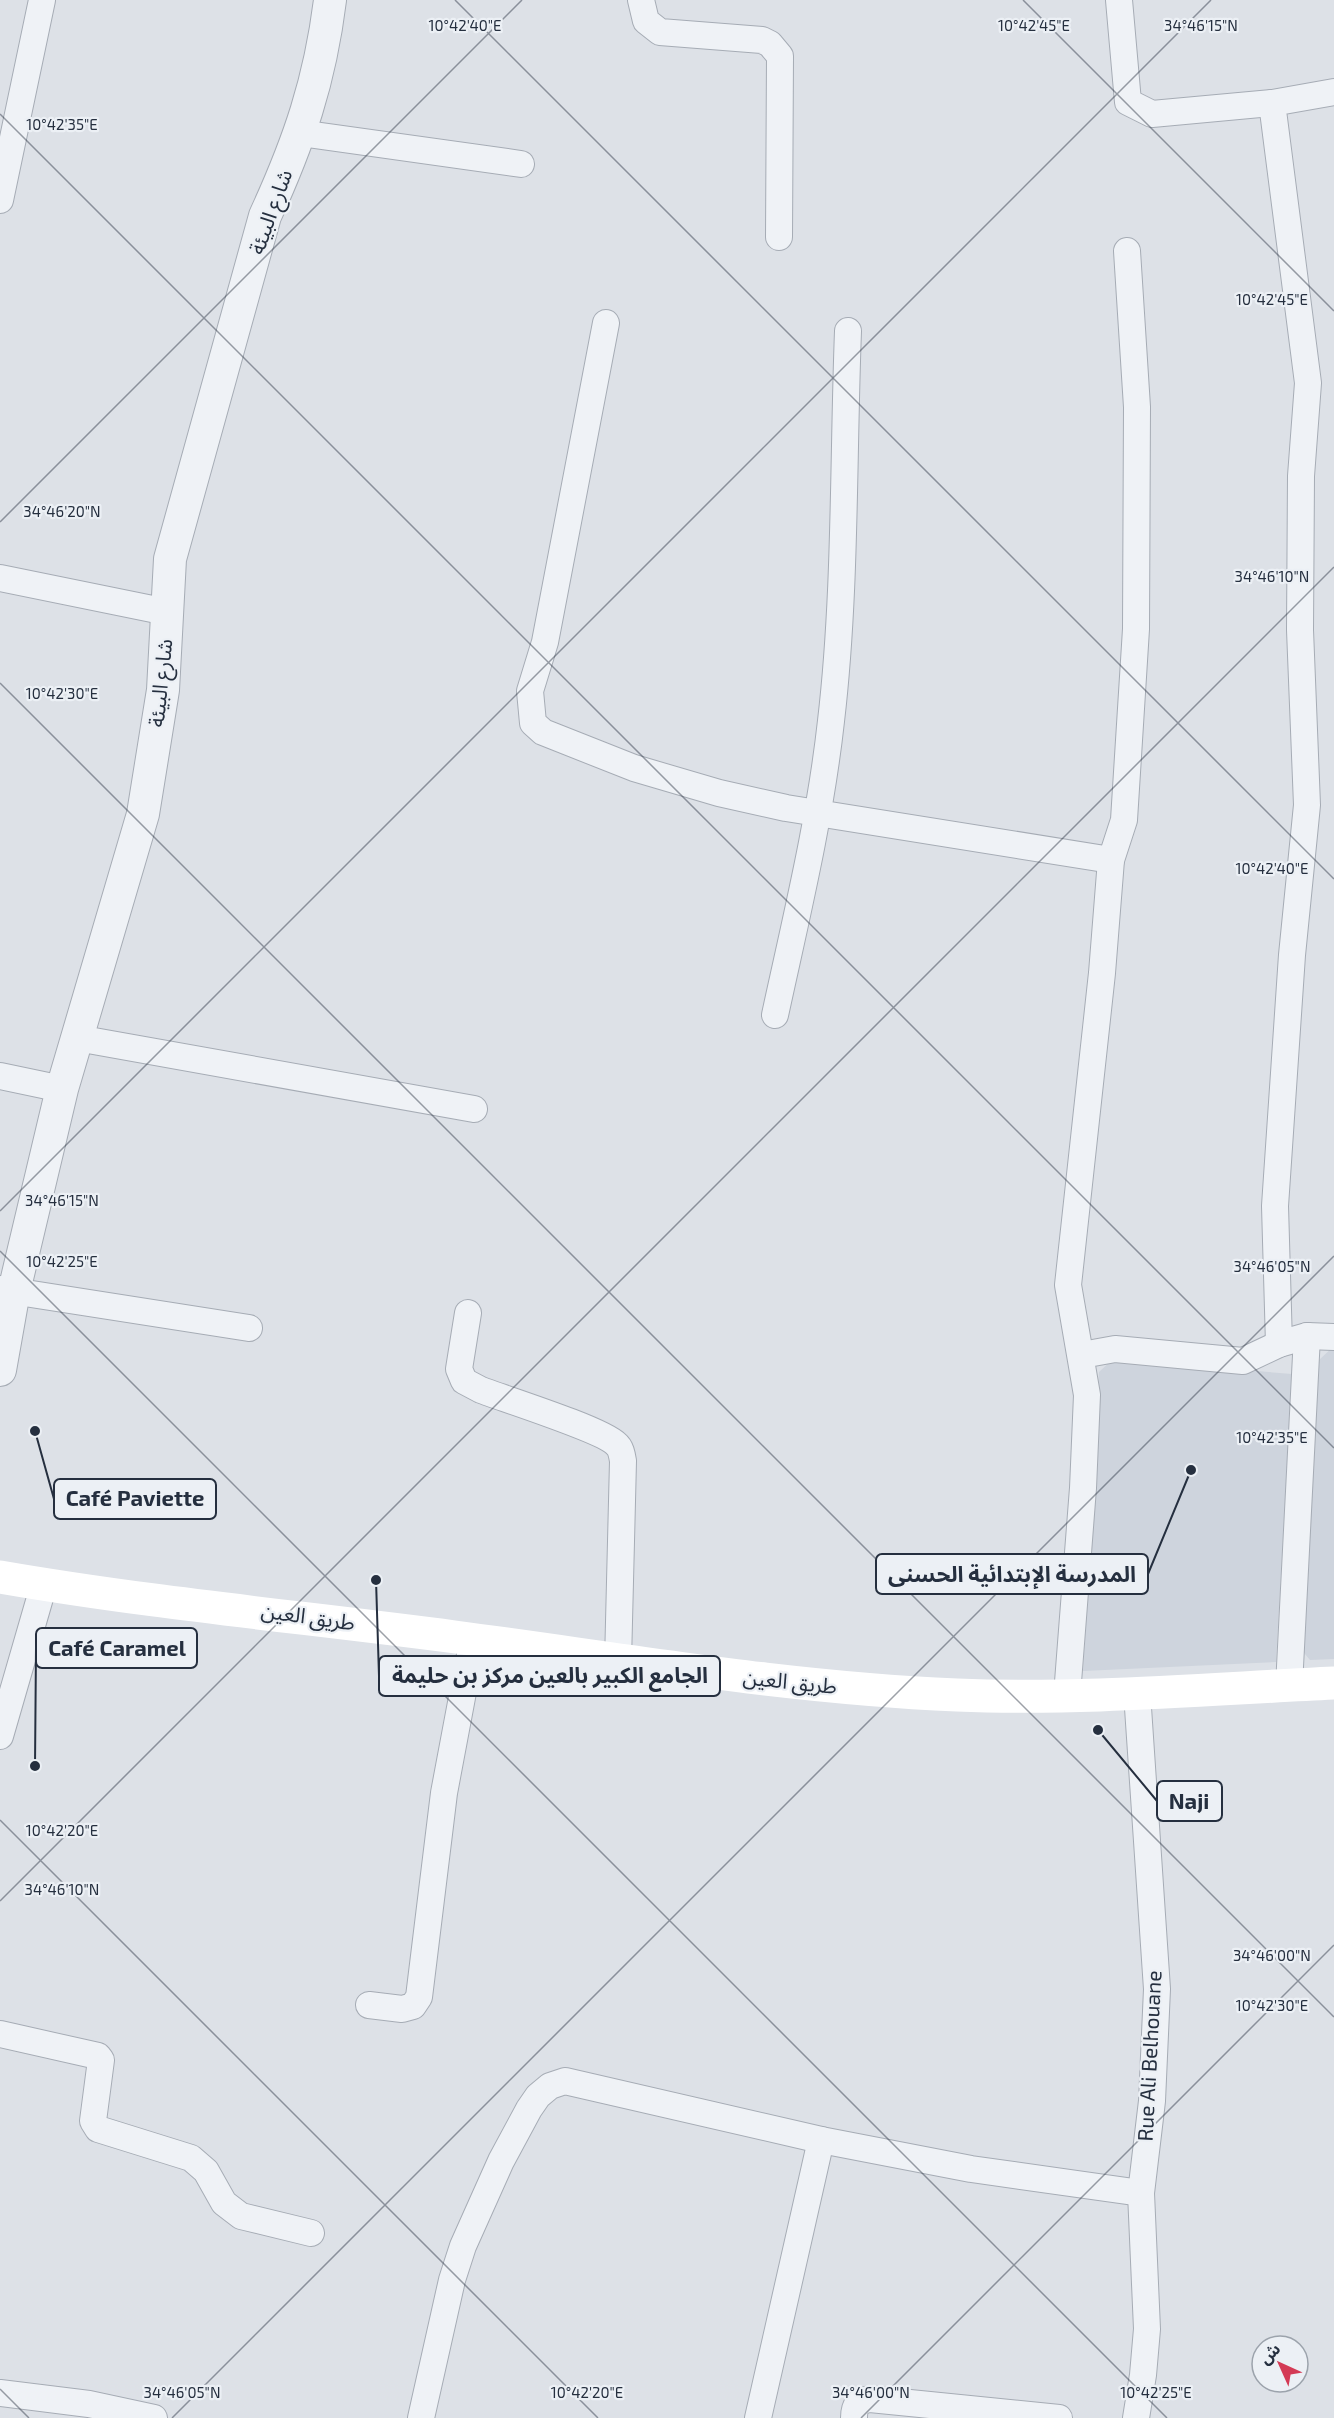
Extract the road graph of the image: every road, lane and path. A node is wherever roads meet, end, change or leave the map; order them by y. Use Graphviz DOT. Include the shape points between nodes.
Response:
graph roads {
  1 [pos="42,0"];
  2 [pos="330,0"];
  3 [pos="641,0"];
  4 [pos="1119,0"];
  5 [pos="1334,92"];
  6 [pos="1272,103"];
  7 [pos="300,133"];
  8 [pos="520,164"];
  9 [pos="0,200"];
  10 [pos="778,237"];
  11 [pos="1127,251"];
  12 [pos="606,323"];
  13 [pos="848,331"];
  14 [pos="0,578"];
  15 [pos="167,612"];
  16 [pos="819,813"];
  17 [pos="1111,861"];
  18 [pos="775,1016"];
  19 [pos="77,1038"];
  20 [pos="0,1076"];
  21 [pos="62,1089"];
  22 [pos="474,1109"];
  23 [pos="7,1290"];
  24 [pos="468,1313"];
  25 [pos="249,1328"];
  26 [pos="1307,1336"];
  27 [pos="1334,1336"];
  28 [pos="1279,1344"];
  29 [pos="1082,1355"];
  30 [pos="0,1370"];
  31 [pos="0,1577"];
  32 [pos="44,1584"];
  33 [pos="473,1640"];
  34 [pos="618,1662"];
  35 [pos="1334,1683"];
  36 [pos="1289,1686"];
  37 [pos="1137,1693"];
  38 [pos="1067,1695"];
  39 [pos="0,1736"];
  40 [pos="369,2005"];
  41 [pos="0,2034"];
  42 [pos="821,2140"];
  43 [pos="1141,2193"];
  44 [pos="311,2233"];
  45 [pos="0,2393"];
  46 [pos="154,2418"];
  47 [pos="421,2418"];
  48 [pos="758,2418"];
  49 [pos="854,2418"];
  50 [pos="1059,2418"];
  51 [pos="1136,2418"];
  1 -- 9 [label="street"];
  2 -- 7 [label="street, شارع البيئة" via="310,104"];
  3 -- 10 [label="street" via="646,21 660,32 762,40 780,56"];
  4 -- 6 [label="street" via="1128,102 1152,114"];
  5 -- 6 [label="street"];
  6 -- 28 [label="street" via="1308,382 1301,476 1300,618 1307,805 1292,955 1275,1206"];
  7 -- 8 [label="street"];
  7 -- 15 [label="street, شارع البيئة" via="265,216 249,273 170,559"];
  11 -- 17 [label="street" via="1137,407 1136,629 1124,820"];
  12 -- 16 [label="street" via="545,642 530,691 533,723 543,732 677,782"];
  13 -- 16 [label="street" via="832,720"];
  14 -- 15 [label="street"];
  15 -- 19 [label="street, شارع البيئة" via="163,690 143,814"];
  16 -- 17 [label="street"];
  16 -- 18 [label="street"];
  17 -- 29 [label="street" via="1068,1285"];
  19 -- 21 [label="street, شارع البيئة"];
  19 -- 22 [label="street"];
  20 -- 21 [label="street"];
  21 -- 23 [label="street, شارع البيئة"];
  23 -- 25 [label="street"];
  23 -- 30 [label="street, شارع البيئة"];
  24 -- 34 [label="street" via="459,1369 464,1381 595,1432 616,1444 621,1452"];
  26 -- 27 [label="street"];
  26 -- 28 [label="street"];
  26 -- 36 [label="street"];
  28 -- 29 [label="street" via="1243,1361 1115,1349"];
  29 -- 38 [label="street" via="1087,1395 1083,1488"];
  31 -- 32 [label="main road, طريق العين"];
  32 -- 33 [label="main road, طريق العين"];
  32 -- 39 [label="street"];
  33 -- 34 [label="main road, طريق العين"];
  33 -- 40 [label="street" via="444,1793 419,1997 413,2006 402,2009"];
  34 -- 38 [label="main road, طريق العين" via="874,1690"];
  35 -- 36 [label="main road, طريق العين"];
  36 -- 37 [label="main road, طريق العين"];
  37 -- 38 [label="main road, طريق العين"];
  37 -- 43 [label="street, Rue Ali Belhouane" via="1157,1989 1152,2101"];
  41 -- 44 [label="street" via="98,2056 101,2060 93,2121 98,2129 192,2158 206,2171 224,2203 241,2216"];
  42 -- 43 [label="street" via="971,2169"];
  42 -- 47 [label="street" via="584,2083 566,2080 550,2086 538,2096 521,2122 463,2246"];
  42 -- 48 [label="street"];
  43 -- 51 [label="street, Rue Ali Belhouane" via="1147,2329"];
  45 -- 46 [label="street" via="90,2404"];
  49 -- 50 [label="street" via="855,2406 870,2399"];
}
